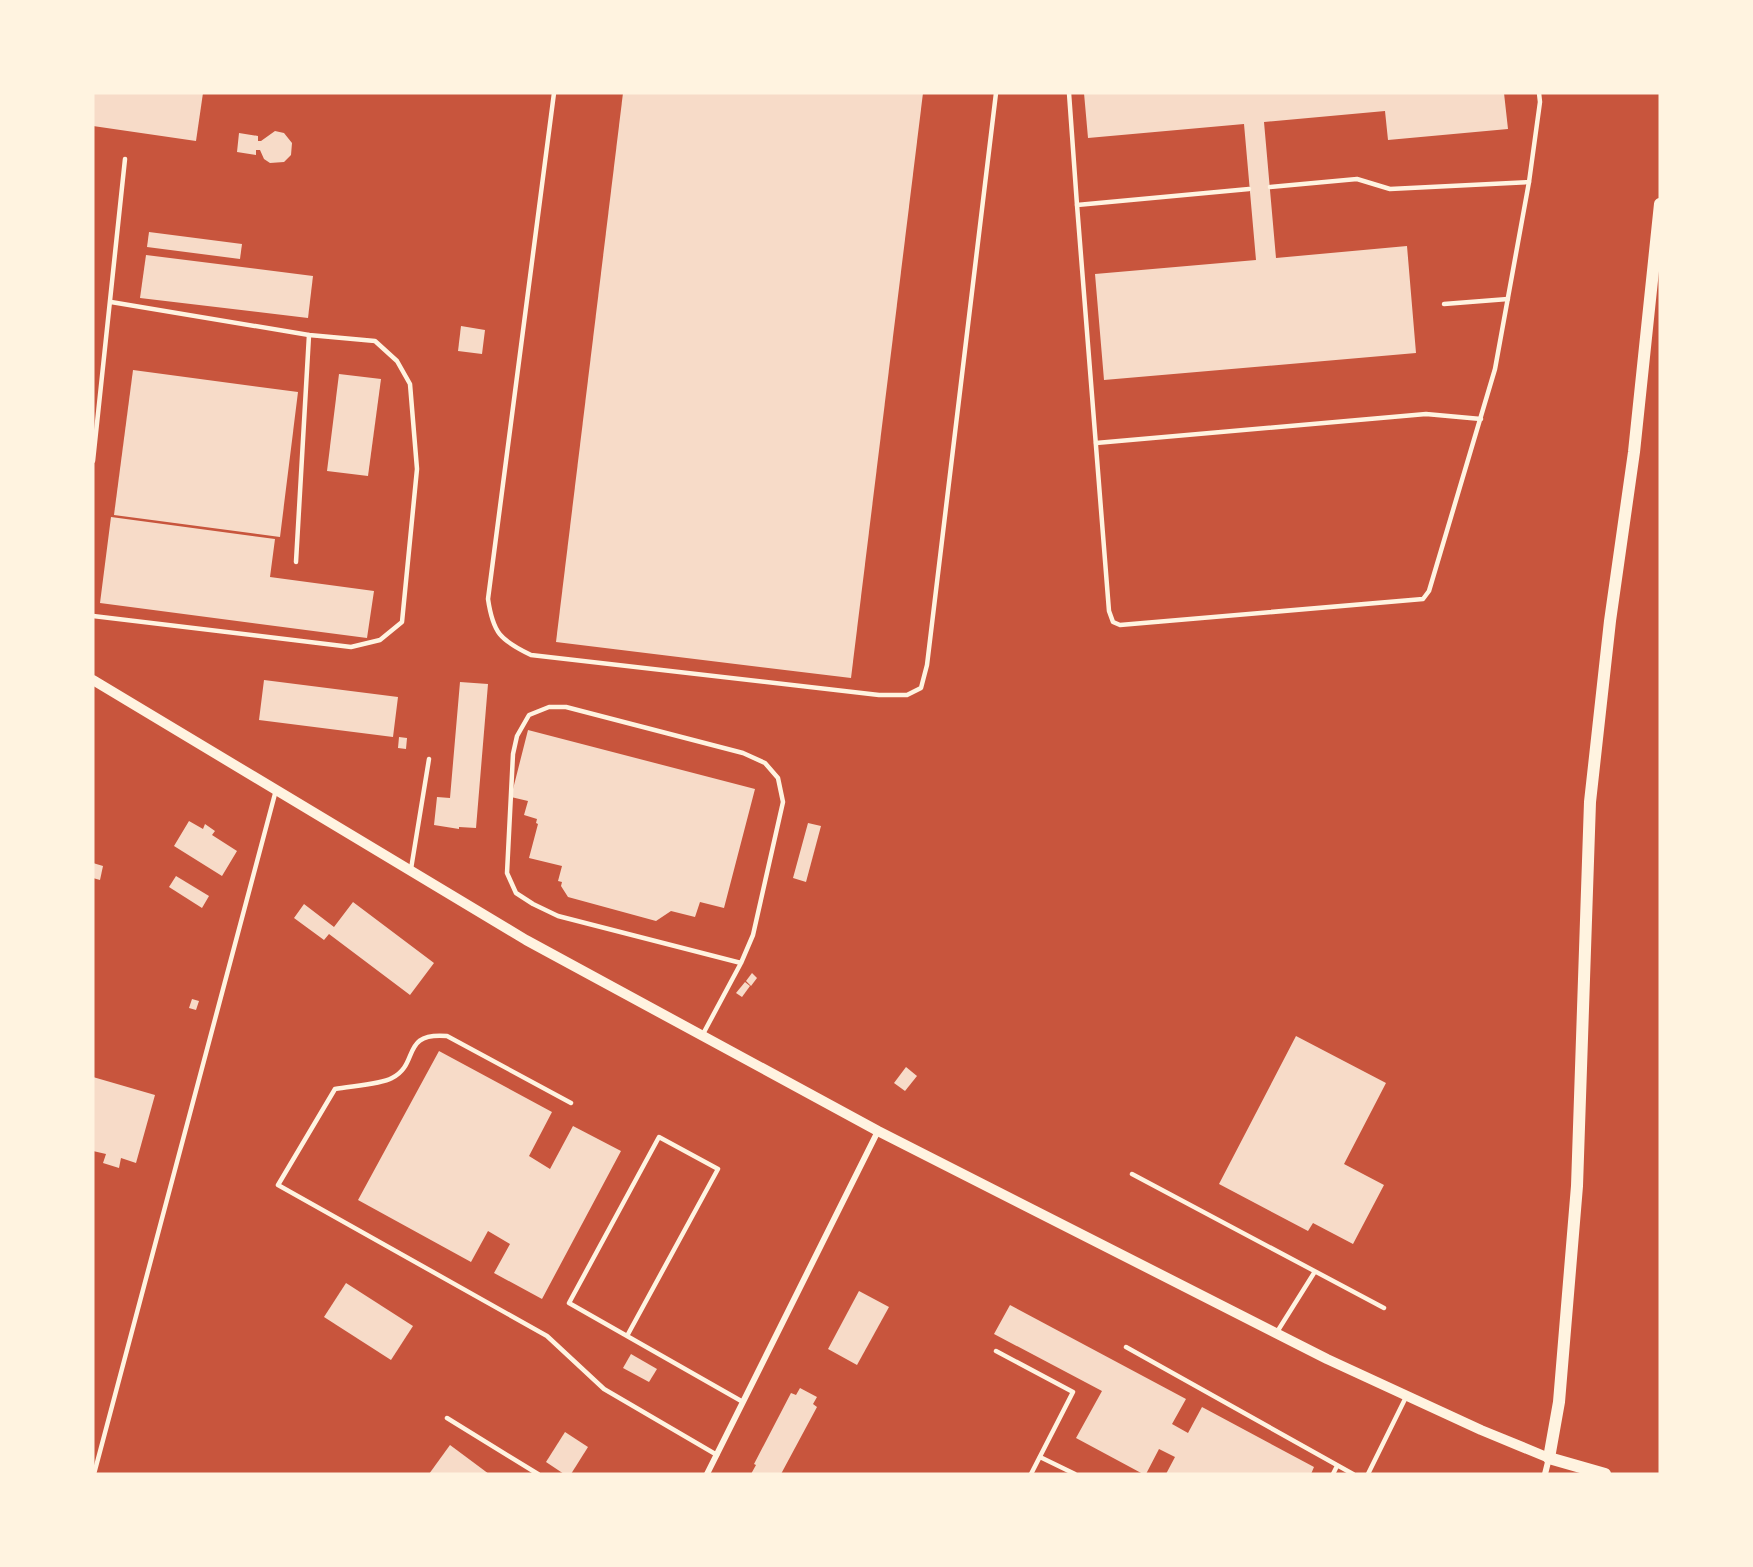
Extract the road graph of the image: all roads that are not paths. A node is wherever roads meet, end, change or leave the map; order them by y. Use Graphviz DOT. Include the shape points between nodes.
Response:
graph roads {
  1 [pos="554,93"];
  2 [pos="996,93"];
  3 [pos="1069,93"];
  4 [pos="1539,93"];
  5 [pos="125,159"];
  6 [pos="1529,182"];
  7 [pos="1270,187"];
  8 [pos="1249,189"];
  9 [pos="1660,204"];
  10 [pos="1077,205"];
  11 [pos="1508,298"];
  12 [pos="111,302"];
  13 [pos="1444,304"];
  14 [pos="309,335"];
  15 [pos="1480,419"];
  16 [pos="1096,443"];
  17 [pos="93,461"];
  18 [pos="296,562"];
  19 [pos="93,616"];
  20 [pos="93,680"];
  21 [pos="429,759"];
  22 [pos="276,790"];
  23 [pos="410,872"];
  24 [pos="741,963"];
  25 [pos="703,1035"];
  26 [pos="572,1103"];
  27 [pos="878,1131"];
  28 [pos="1132,1174"];
  29 [pos="1314,1273"];
  30 [pos="1384,1308"];
  31 [pos="1277,1332"];
  32 [pos="627,1336"];
  33 [pos="1126,1347"];
  34 [pos="996,1351"];
  35 [pos="1407,1395"];
  36 [pos="743,1402"];
  37 [pos="447,1418"];
  38 [pos="717,1455"];
  39 [pos="1040,1457"];
  40 [pos="1549,1458"];
  41 [pos="1337,1466"];
  42 [pos="94,1474"];
  43 [pos="538,1474"];
  44 [pos="707,1474"];
  45 [pos="1031,1474"];
  46 [pos="1075,1474"];
  47 [pos="1333,1474"];
  48 [pos="1353,1474"];
  49 [pos="1368,1474"];
  50 [pos="1545,1474"];
  51 [pos="1605,1474"];
  1 -- 2 [label="lane" via="488,599 491,625 507,643 531,655 907,695 921,688 927,665"];
  3 -- 10 [label="lane"];
  4 -- 6 [label="lane"];
  5 -- 12 [label="lane"];
  6 -- 7 [label="lane" via="1390,189 1358,179"];
  6 -- 11 [label="lane"];
  8 -- 10 [label="lane"];
  9 -- 40 [label="main road" via="1634,452 1590,802 1577,1186 1559,1402"];
  10 -- 16 [label="lane"];
  11 -- 13 [label="lane"];
  11 -- 15 [label="lane" via="1496,369"];
  12 -- 14 [label="lane"];
  12 -- 17 [label="lane"];
  14 -- 18 [label="lane"];
  14 -- 19 [label="lane" via="375,341 397,361 410,384 417,469 402,622 380,640 351,646"];
  15 -- 16 [label="lane" via="1426,414"];
  15 -- 16 [label="lane" via="1429,591 1423,599 1120,625 1113,622 1109,611"];
  20 -- 22 [label="street"];
  21 -- 23 [label="lane"];
  22 -- 23 [label="street"];
  22 -- 42 [label="lane"];
  23 -- 25 [label="street" via="526,940"];
  24 -- 24 [label="lane" via="753,935 783,802 778,778 765,763 743,753 566,707 549,707 529,715 522,724 513,754 507,873 516,892 558,916"];
  24 -- 25 [label="lane"];
  25 -- 27 [label="street"];
  26 -- 38 [label="lane" via="447,1036 429,1035 417,1042 392,1078 335,1089 278,1185 547,1336 604,1389"];
  27 -- 31 [label="street"];
  27 -- 36 [label="street"];
  28 -- 29 [label="lane"];
  29 -- 30 [label="lane"];
  29 -- 31 [label="lane"];
  31 -- 35 [label="street"];
  32 -- 32 [label="lane" via="569,1303 659,1137 718,1169"];
  32 -- 36 [label="lane"];
  33 -- 41 [label="lane"];
  34 -- 39 [label="lane" via="1073,1392"];
  35 -- 40 [label="street"];
  35 -- 49 [label="lane"];
  36 -- 38 [label="street"];
  37 -- 43 [label="lane"];
  38 -- 44 [label="street"];
  39 -- 45 [label="lane"];
  39 -- 46 [label="lane"];
  40 -- 50 [label="street"];
  40 -- 51 [label="main road"];
  41 -- 47 [label="lane"];
  41 -- 48 [label="lane"];
}
